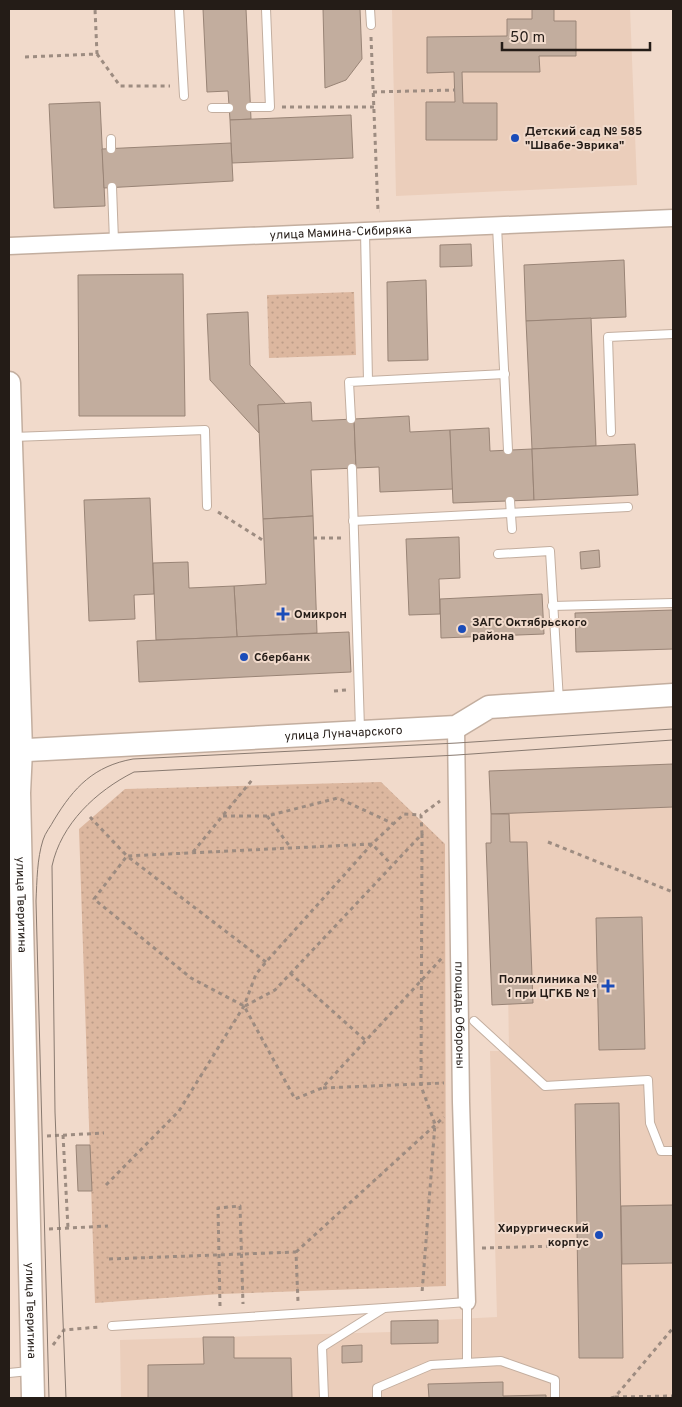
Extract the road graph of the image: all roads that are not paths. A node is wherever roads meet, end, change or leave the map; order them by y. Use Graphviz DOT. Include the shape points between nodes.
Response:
graph roads {
  1 [pos="179,9"];
  2 [pos="266,9"];
  3 [pos="370,9"];
  4 [pos="371,25"];
  5 [pos="184,96"];
  6 [pos="250,107"];
  7 [pos="212,108"];
  8 [pos="229,108"];
  9 [pos="111,139"];
  10 [pos="111,149"];
  11 [pos="112,187"];
  12 [pos="673,218"];
  13 [pos="497,226"];
  14 [pos="365,231"];
  15 [pos="114,241"];
  16 [pos="9,246"];
  17 [pos="673,334"];
  18 [pos="505,374"];
  19 [pos="368,381"];
  20 [pos="9,383"];
  21 [pos="351,419"];
  22 [pos="611,432"];
  23 [pos="10,437"];
  24 [pos="508,450"];
  25 [pos="352,468"];
  26 [pos="10,491"];
  27 [pos="510,501"];
  28 [pos="207,506"];
  29 [pos="628,507"];
  30 [pos="511,513"];
  31 [pos="353,521"];
  32 [pos="512,529"];
  33 [pos="498,554"];
  34 [pos="12,570"];
  35 [pos="673,603"];
  36 [pos="552,606"];
  37 [pos="673,695"];
  38 [pos="559,703"];
  39 [pos="456,727"];
  40 [pos="360,734"];
  41 [pos="15,751"];
  42 [pos="474,1021"];
  43 [pos="673,1151"];
  44 [pos="467,1302"];
  45 [pos="384,1308"];
  46 [pos="112,1326"];
  47 [pos="467,1362"];
  48 [pos="33,1371"];
  49 [pos="9,1372"];
  50 [pos="33,1398"];
  51 [pos="324,1398"];
  52 [pos="377,1398"];
  53 [pos="555,1398"];
  1 -- 5 [label="lane"];
  2 -- 6 [label="lane" via="270,107"];
  3 -- 4 [label="lane"];
  7 -- 8 [label="lane"];
  9 -- 10 [label="lane"];
  11 -- 15 [label="lane"];
  12 -- 13 [label="street, улица Мамина-Сибиряка"];
  13 -- 14 [label="street, улица Мамина-Сибиряка"];
  13 -- 18 [label="lane"];
  14 -- 15 [label="street, улица Мамина-Сибиряка"];
  14 -- 19 [label="lane"];
  15 -- 16 [label="street, улица Мамина-Сибиряка"];
  17 -- 22 [label="lane" via="608,337"];
  18 -- 19 [label="lane"];
  18 -- 24 [label="lane"];
  19 -- 21 [label="lane" via="349,382"];
  20 -- 23 [label="street, улица Тверитина"];
  23 -- 26 [label="street, улица Тверитина"];
  23 -- 28 [label="lane" via="205,430"];
  25 -- 31 [label="lane"];
  26 -- 34 [label="street, улица Тверитина"];
  27 -- 30 [label="lane"];
  29 -- 30 [label="lane"];
  30 -- 31 [label="lane"];
  30 -- 32 [label="lane"];
  31 -- 40 [label="lane"];
  33 -- 36 [label="lane" via="550,551"];
  34 -- 41 [label="street, улица Тверитина"];
  35 -- 36 [label="lane"];
  36 -- 38 [label="lane"];
  37 -- 38 [label="street, улица Луначарского"];
  38 -- 39 [label="street, улица Луначарского" via="489,707"];
  39 -- 40 [label="street, улица Луначарского"];
  39 -- 44 [label="street, площадь Обороны"];
  40 -- 41 [label="street, улица Луначарского"];
  41 -- 48 [label="street, улица Тверитина" via="19,793"];
  42 -- 43 [label="lane" via="545,1086 648,1080 650,1123 661,1151"];
  44 -- 45 [label="lane"];
  44 -- 47 [label="lane"];
  45 -- 46 [label="lane"];
  45 -- 51 [label="lane" via="322,1347"];
  47 -- 52 [label="lane" via="431,1365 377,1388"];
  47 -- 53 [label="lane" via="501,1361 555,1380"];
  48 -- 49 [label="lane"];
  48 -- 50 [label="street, улица Тверитина"];
}
